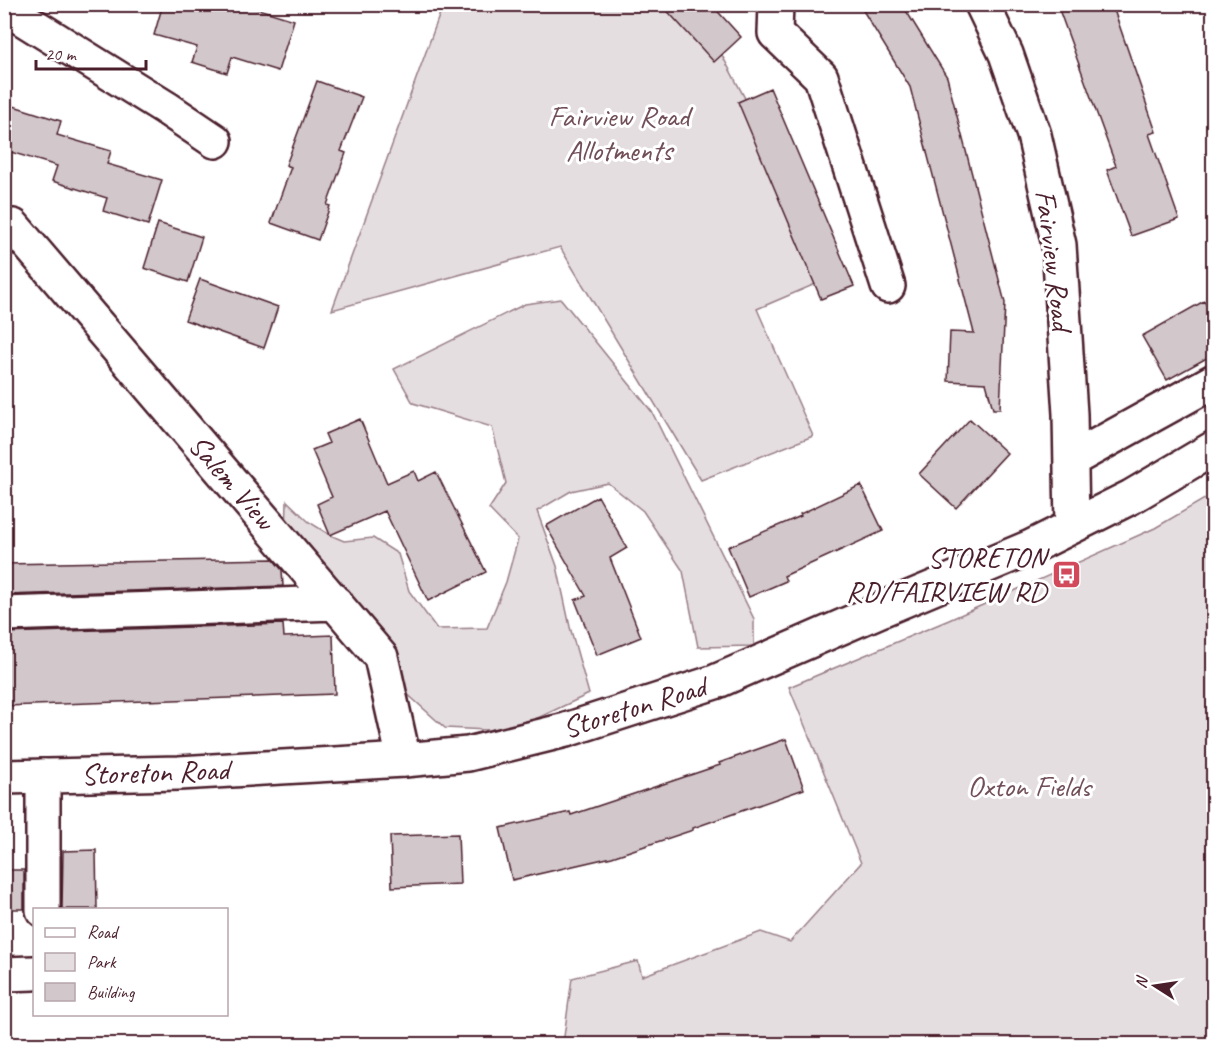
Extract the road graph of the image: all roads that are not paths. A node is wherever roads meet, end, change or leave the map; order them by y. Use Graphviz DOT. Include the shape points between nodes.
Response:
graph roads {
  1 [pos="14,4"];
  2 [pos="982,4"];
  3 [pos="776,19"];
  4 [pos="214,141"];
  5 [pos="13,226"];
  6 [pos="888,286"];
  7 [pos="1214,381"];
  8 [pos="1214,448"];
  9 [pos="1071,460"];
  10 [pos="1072,526"];
  11 [pos="336,603"];
  12 [pos="4,614"];
  13 [pos="404,760"];
  14 [pos="43,776"];
  15 [pos="4,777"];
  16 [pos="43,908"];
  17 [pos="33,973"];
  18 [pos="4,974"];
  1 -- 4 [label="street" via="20,17"];
  2 -- 9 [label="street, Fairview Road" via="1006,54 1034,135 1059,245"];
  3 -- 6 [label="street" via="821,77"];
  5 -- 11 [label="street, Salem View"];
  7 -- 9 [label="street"];
  8 -- 10 [label="street, Storeton Road"];
  9 -- 10 [label="street, Fairview Road"];
  10 -- 13 [label="street, Storeton Road" via="716,682 566,730 468,754"];
  11 -- 12 [label="street"];
  11 -- 13 [label="street, Salem View" via="381,657"];
  13 -- 14 [label="street, Storeton Road" via="179,773"];
  14 -- 15 [label="street, Storeton Road"];
  14 -- 16 [label="street"];
  17 -- 18 [label="street"];
}
